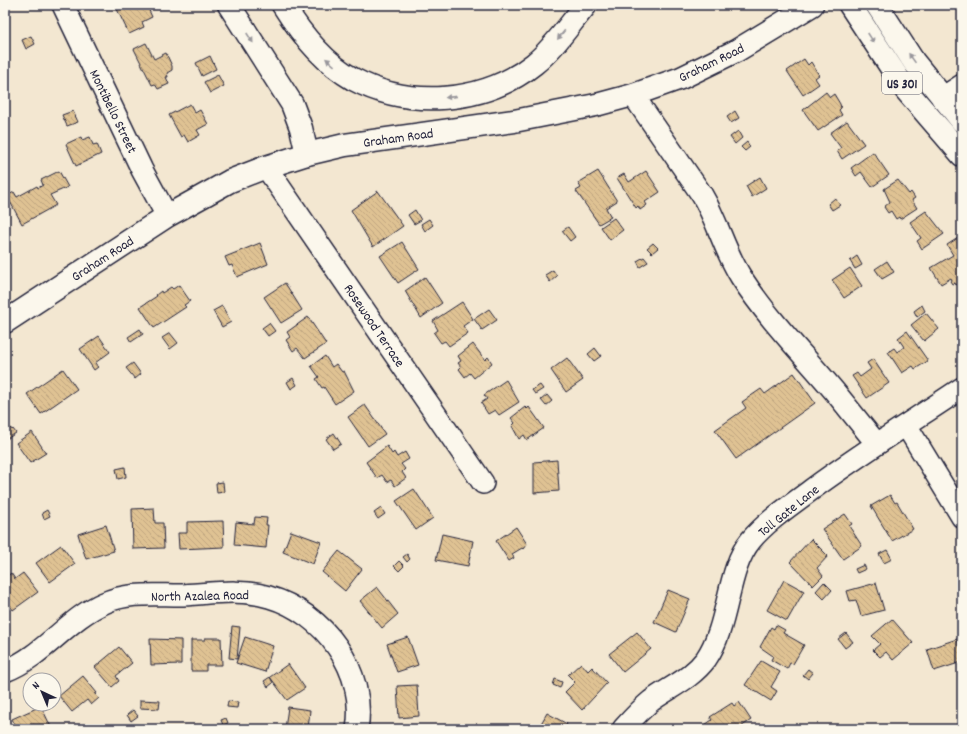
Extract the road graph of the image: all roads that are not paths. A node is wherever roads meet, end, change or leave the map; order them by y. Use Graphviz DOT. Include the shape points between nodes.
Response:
graph roads {
  1 [pos="63,5"];
  2 [pos="229,5"];
  3 [pos="283,5"];
  4 [pos="586,5"];
  5 [pos="812,5"];
  6 [pos="850,5"];
  7 [pos="877,5"];
  8 [pos="962,85"];
  9 [pos="633,95"];
  10 [pos="942,98"];
  11 [pos="962,121"];
  12 [pos="307,154"];
  13 [pos="962,155"];
  14 [pos="266,167"];
  15 [pos="167,216"];
  16 [pos="5,322"];
  17 [pos="962,388"];
  18 [pos="906,425"];
  19 [pos="877,444"];
  20 [pos="483,483"];
  21 [pos="962,517"];
  22 [pos="5,671"];
  23 [pos="358,729"];
  24 [pos="623,729"];
  1 -- 15 [label="street, Montibello Street" via="142,170"];
  2 -- 12 [label="main road, one-way" via="292,104"];
  4 -- 3 [label="main road, one-way" via="548,51 517,76 495,87 471,94 423,98 376,89 353,78 332,64 309,42"];
  5 -- 9 [label="main road, Graham Road" via="736,51 681,78"];
  6 -- 13 [label="main road, US 301, one-way" via="906,90"];
  10 -- 7 [label="main road, US 301, one-way" via="914,62"];
  8 -- 10 [label="street"];
  9 -- 12 [label="main road, Graham Road" via="514,122 376,139"];
  9 -- 19 [label="street" via="711,209 726,252 741,277 772,320"];
  10 -- 11 [label="main road, US 301"];
  12 -- 14 [label="main road, Graham Road"];
  14 -- 15 [label="main road, Graham Road" via="230,181"];
  14 -- 20 [label="street, Rosewood Terrace"];
  15 -- 16 [label="main road, Graham Road"];
  17 -- 18 [label="street, Toll Gate Lane"];
  18 -- 19 [label="street, Toll Gate Lane"];
  18 -- 21 [label="street"];
  19 -- 24 [label="street, Toll Gate Lane" via="838,470 760,530 749,542 740,560 716,640 706,659 692,675 652,701"];
  22 -- 23 [label="street, North Azalea Road" via="36,654 88,611 105,602 131,596 248,593 288,604 314,621 330,637 343,655 352,676 357,697"];
}
